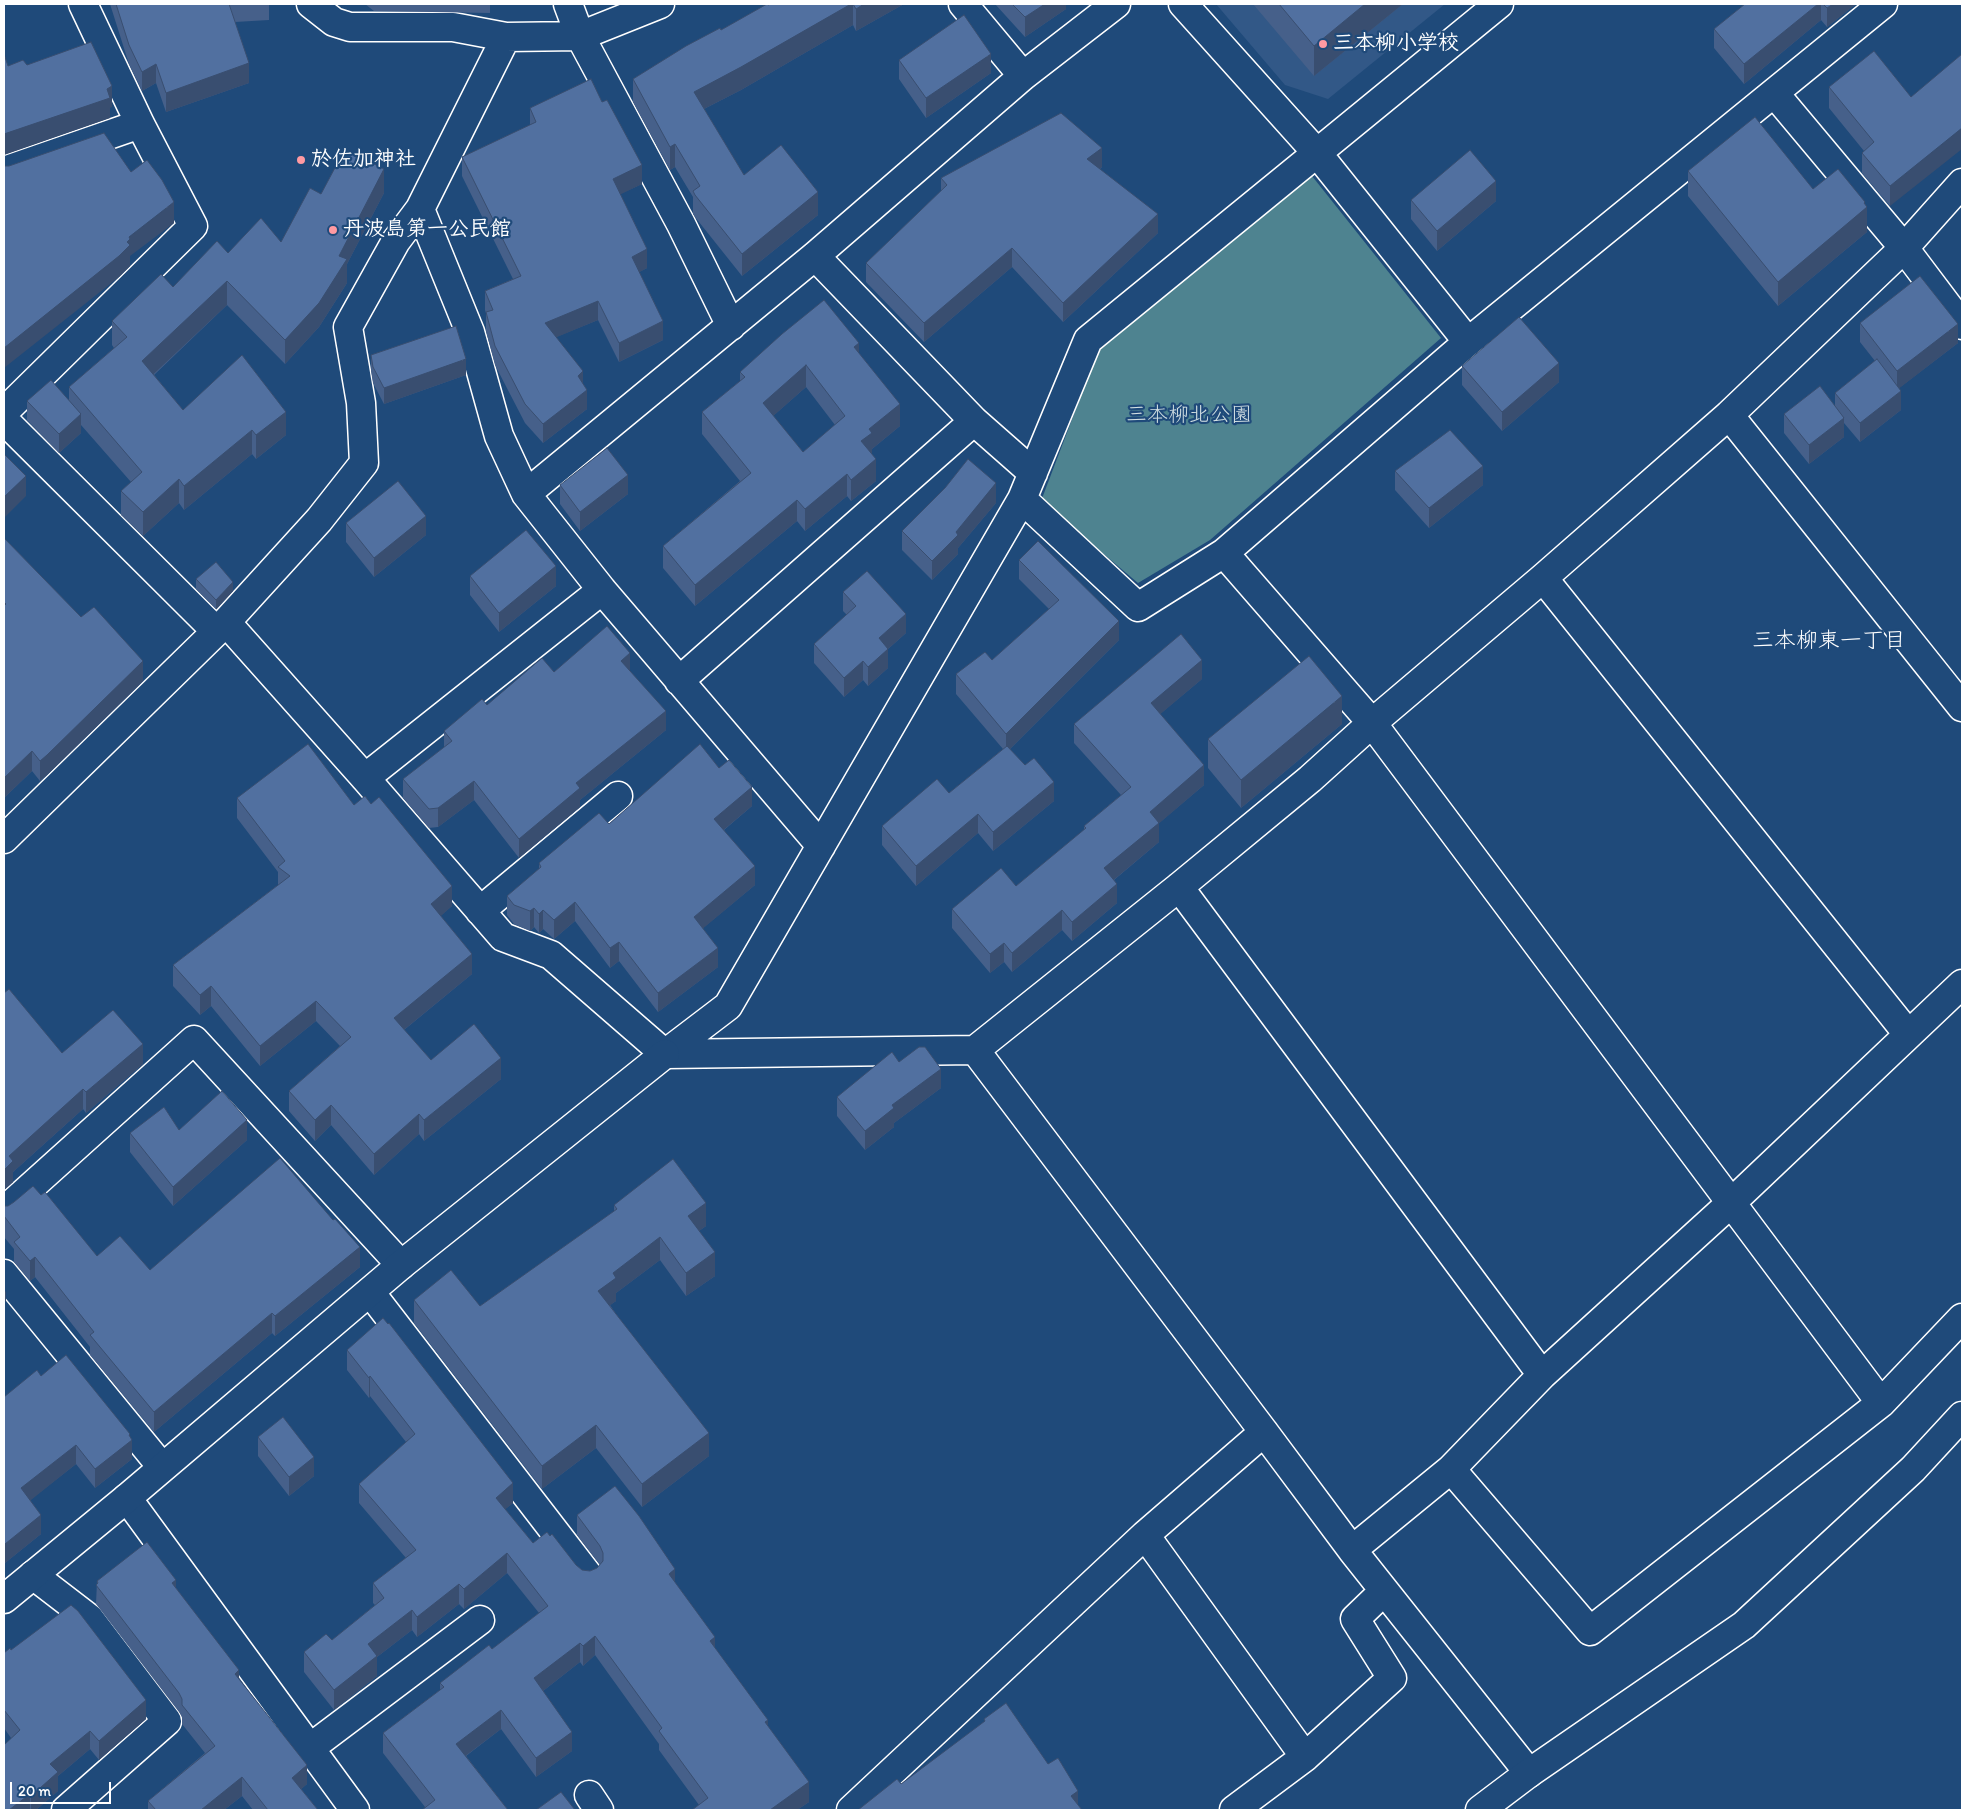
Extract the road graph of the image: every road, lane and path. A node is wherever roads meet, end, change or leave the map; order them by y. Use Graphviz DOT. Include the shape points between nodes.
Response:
graph roads {
  1 [pos="83,4"];
  2 [pos="312,4"];
  3 [pos="568,4"];
  4 [pos="660,4"];
  5 [pos="964,4"];
  6 [pos="1116,4"];
  7 [pos="1183,4"];
  8 [pos="1499,4"];
  9 [pos="1883,4"];
  10 [pos="580,36"];
  11 [pos="506,37"];
  12 [pos="1023,76"];
  13 [pos="1774,94"];
  14 [pos="140,124"];
  15 [pos="1316,153"];
  16 [pos="4,171"];
  17 [pos="1962,183"];
  18 [pos="420,209"];
  19 [pos="1904,248"];
  20 [pos="815,256"];
  21 [pos="1962,325"];
  22 [pos="731,326"];
  23 [pos="1468,342"];
  24 [pos="4,412"];
  25 [pos="1729,414"];
  26 [pos="4,420"];
  27 [pos="974,421"];
  28 [pos="1033,473"];
  29 [pos="526,494"];
  30 [pos="1022,499"];
  31 [pos="1224,553"];
  32 [pos="1543,578"];
  33 [pos="602,590"];
  34 [pos="221,627"];
  35 [pos="679,681"];
  36 [pos="1962,707"];
  37 [pos="1372,723"];
  38 [pos="365,778"];
  39 [pos="618,796"];
  40 [pos="4,839"];
  41 [pos="821,846"];
  42 [pos="1179,887"];
  43 [pos="480,911"];
  44 [pos="1962,984"];
  45 [pos="1908,1034"];
  46 [pos="975,1050"];
  47 [pos="665,1054"];
  48 [pos="1732,1203"];
  49 [pos="4,1211"];
  50 [pos="401,1265"];
  51 [pos="4,1274"];
  52 [pos="370,1292"];
  53 [pos="1962,1318"];
  54 [pos="1542,1375"];
  55 [pos="1881,1403"];
  56 [pos="1962,1416"];
  57 [pos="1264,1432"];
  58 [pos="162,1467"];
  59 [pos="1451,1469"];
  60 [pos="127,1498"];
  61 [pos="1145,1535"];
  62 [pos="1352,1550"];
  63 [pos="33,1575"];
  64 [pos="588,1575"];
  65 [pos="1384,1591"];
  66 [pos="4,1600"];
  67 [pos="480,1620"];
  68 [pos="310,1748"];
  69 [pos="1305,1757"];
  70 [pos="1529,1773"];
  71 [pos="66,1810"];
  72 [pos="355,1810"];
  73 [pos="851,1810"];
  74 [pos="1234,1810"];
  75 [pos="1480,1810"];
  1 -- 14 [label="street"];
  2 -- 11 [label="street" via="334,22 350,27 454,27"];
  3 -- 10 [label="street"];
  4 -- 10 [label="street"];
  5 -- 12 [label="street"];
  6 -- 12 [label="street"];
  7 -- 15 [label="street"];
  8 -- 15 [label="street"];
  9 -- 13 [label="street"];
  10 -- 11 [label="street"];
  10 -- 22 [label="street" via="681,224"];
  11 -- 18 [label="street"];
  12 -- 20 [label="street"];
  13 -- 19 [label="street"];
  13 -- 23 [label="street"];
  14 -- 16 [label="street"];
  14 -- 24 [label="street" via="193,226"];
  15 -- 23 [label="street"];
  15 -- 28 [label="street" via="1088,340"];
  17 -- 19 [label="street"];
  18 -- 29 [label="street" via="470,332 499,436"];
  18 -- 34 [label="street" via="396,241 348,327 361,403 364,463 319,520"];
  19 -- 21 [label="street"];
  19 -- 25 [label="street"];
  20 -- 22 [label="street"];
  20 -- 27 [label="street"];
  22 -- 29 [label="street"];
  23 -- 31 [label="street"];
  25 -- 32 [label="street"];
  25 -- 36 [label="street"];
  26 -- 34 [label="street"];
  27 -- 28 [label="street"];
  27 -- 35 [label="street"];
  28 -- 30 [label="street"];
  29 -- 33 [label="street"];
  30 -- 31 [label="street" via="1138,607"];
  30 -- 41 [label="street"];
  31 -- 37 [label="street"];
  32 -- 37 [label="street"];
  32 -- 45 [label="street"];
  33 -- 35 [label="street"];
  33 -- 38 [label="street"];
  34 -- 38 [label="street"];
  34 -- 40 [label="street"];
  35 -- 41 [label="street"];
  37 -- 42 [label="street" via="1310,779"];
  37 -- 48 [label="street"];
  38 -- 43 [label="street"];
  39 -- 43 [label="street"];
  41 -- 47 [label="street" via="728,1006"];
  42 -- 46 [label="street"];
  42 -- 54 [label="street"];
  43 -- 47 [label="street" via="503,937 551,955"];
  44 -- 45 [label="street"];
  45 -- 48 [label="street"];
  46 -- 47 [label="street"];
  46 -- 57 [label="street"];
  47 -- 50 [label="street"];
  48 -- 54 [label="street"];
  48 -- 55 [label="street"];
  49 -- 50 [label="street" via="194,1040"];
  50 -- 52 [label="street"];
  51 -- 58 [label="street"];
  52 -- 58 [label="street"];
  52 -- 64 [label="street"];
  53 -- 55 [label="street"];
  54 -- 59 [label="street"];
  55 -- 59 [label="street" via="1590,1631"];
  56 -- 70 [label="street" via="1913,1469 1744,1625"];
  57 -- 61 [label="street"];
  57 -- 62 [label="street"];
  58 -- 60 [label="street"];
  59 -- 62 [label="street"];
  60 -- 63 [label="street"];
  60 -- 68 [label="street"];
  61 -- 69 [label="street"];
  61 -- 73 [label="street"];
  62 -- 65 [label="street"];
  63 -- 66 [label="street"];
  63 -- 71 [label="street" via="89,1618 168,1721"];
  65 -- 69 [label="street" via="1356,1620 1392,1678"];
  65 -- 70 [label="street"];
  67 -- 68 [label="street"];
  68 -- 72 [label="street"];
  69 -- 74 [label="street"];
  70 -- 75 [label="street"];
}
